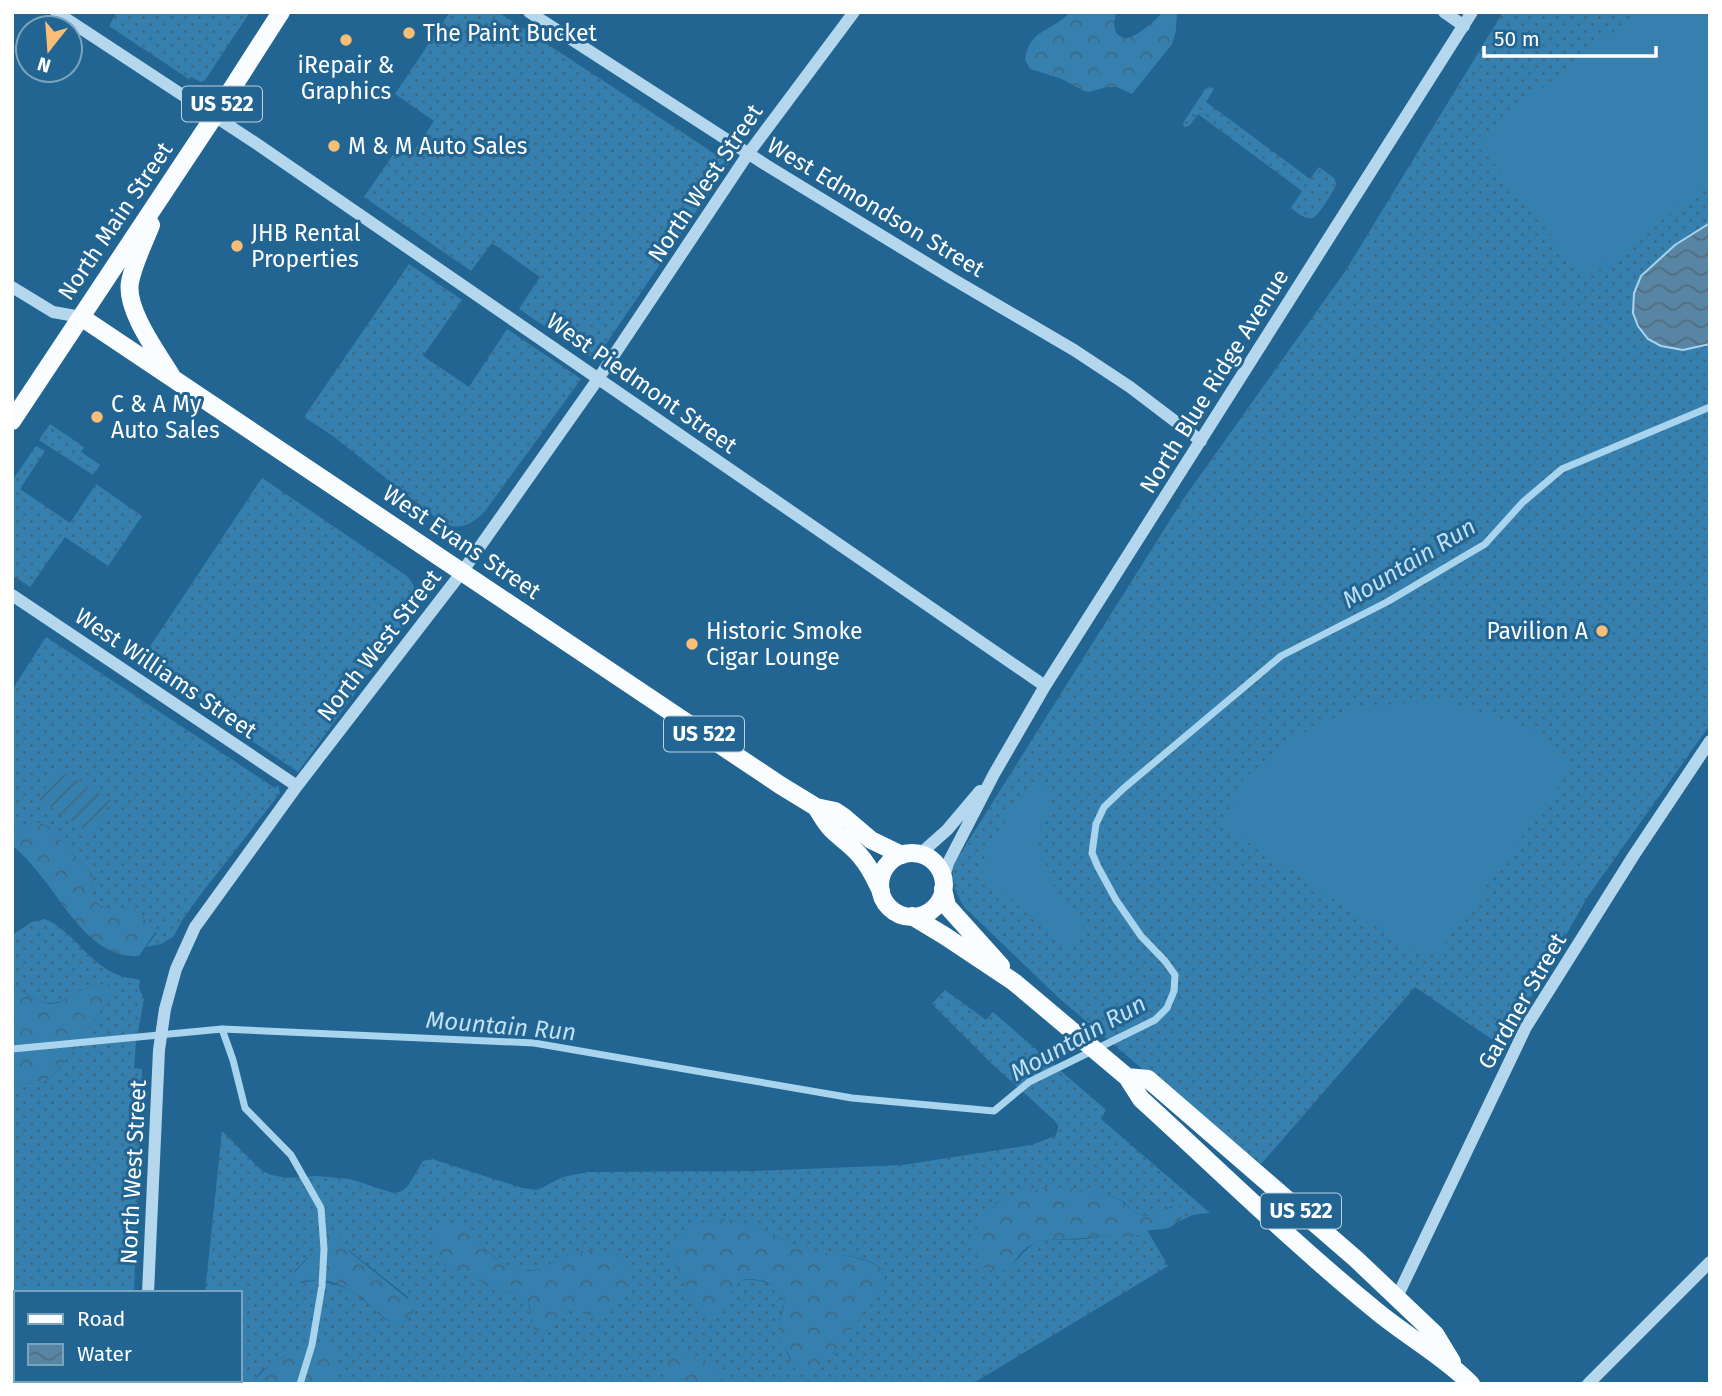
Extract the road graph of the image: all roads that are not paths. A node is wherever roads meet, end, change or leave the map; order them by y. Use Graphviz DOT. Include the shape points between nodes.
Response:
graph roads {
  1 [pos="56,12"];
  2 [pos="281,12"];
  3 [pos="528,12"];
  4 [pos="854,12"];
  5 [pos="1444,12"];
  6 [pos="1472,12"];
  7 [pos="1464,26"];
  8 [pos="215,115"];
  9 [pos="748,154"];
  10 [pos="162,195"];
  11 [pos="12,286"];
  12 [pos="81,317"];
  13 [pos="173,379"];
  14 [pos="598,379"];
  15 [pos="12,421"];
  16 [pos="1201,440"];
  17 [pos="462,572"];
  18 [pos="12,595"];
  19 [pos="1045,686"];
  20 [pos="1710,741"];
  21 [pos="994,774"];
  22 [pos="297,786"];
  23 [pos="816,807"];
  24 [pos="920,854"];
  25 [pos="902,855"];
  26 [pos="943,885"];
  27 [pos="881,891"];
  28 [pos="912,916"];
  29 [pos="1014,982"];
  30 [pos="1127,1077"];
  31 [pos="1710,1262"];
  32 [pos="148,1291"];
  33 [pos="1396,1297"];
  34 [pos="1457,1369"];
  35 [pos="1471,1384"];
  36 [pos="1588,1384"];
  1 -- 8 [label="street, West Piedmont Street"];
  2 -- 8 [label="main road, North Main Street / US 522"];
  3 -- 9 [label="street, West Edmondson Street"];
  4 -- 9 [label="street, North West Street"];
  5 -- 7 [label="street"];
  6 -- 7 [label="street, North Blue Ridge Avenue"];
  7 -- 16 [label="street, North Blue Ridge Avenue"];
  8 -- 10 [label="main road, North Main Street / US 522"];
  8 -- 14 [label="street, West Piedmont Street"];
  9 -- 14 [label="street, North West Street"];
  9 -- 16 [label="street, West Edmondson Street" via="1074,350"];
  10 -- 12 [label="main road, North Main Street / US 522"];
  10 -- 13 [label="main road, US 522" via="129,292 140,323"];
  11 -- 12 [label="street" via="53,312"];
  12 -- 13 [label="main road, West Evans Street / US 522"];
  12 -- 15 [label="main road, North Main Street"];
  13 -- 17 [label="main road, West Evans Street / US 522"];
  14 -- 17 [label="street, North West Street"];
  14 -- 19 [label="street, West Piedmont Street"];
  16 -- 19 [label="street, North Blue Ridge Avenue"];
  17 -- 22 [label="street, North West Street"];
  17 -- 23 [label="main road, West Evans Street / US 522"];
  18 -- 22 [label="street, West Williams Street"];
  19 -- 21 [label="street, North Blue Ridge Avenue"];
  20 -- 33 [label="street, Gardner Street" via="1526,1027"];
  21 -- 24 [label="street, North Blue Ridge Avenue" via="947,830"];
  21 -- 26 [label="street, North Blue Ridge Avenue" via="948,863"];
  22 -- 32 [label="street, North West Street" via="195,927 176,969 159,1049"];
  23 -- 25 [label="main road, West Evans Street / US 522" via="835,811 871,840"];
  23 -- 27 [label="main road, West Evans Street / US 522" via="832,831 862,858"];
  24 -- 25 [label="main road, US 522"];
  24 -- 26 [label="main road, US 522" via="937,866"];
  25 -- 27 [label="main road" via="883,870"];
  26 -- 28 [label="main road" via="932,909"];
  26 -- 29 [label="main road, US 522" via="947,906"];
  27 -- 28 [label="main road, US 522" via="892,909"];
  28 -- 29 [label="main road, US 522"];
  29 -- 30 [label="main road, US 522"];
  30 -- 33 [label="main road, US 522" via="1149,1079"];
  30 -- 34 [label="main road, US 522" via="1141,1099 1332,1273 1377,1312"];
  31 -- 36 [label="street"];
  33 -- 34 [label="main road, US 522" via="1435,1334"];
  34 -- 35 [label="main road, US 522"];
}
